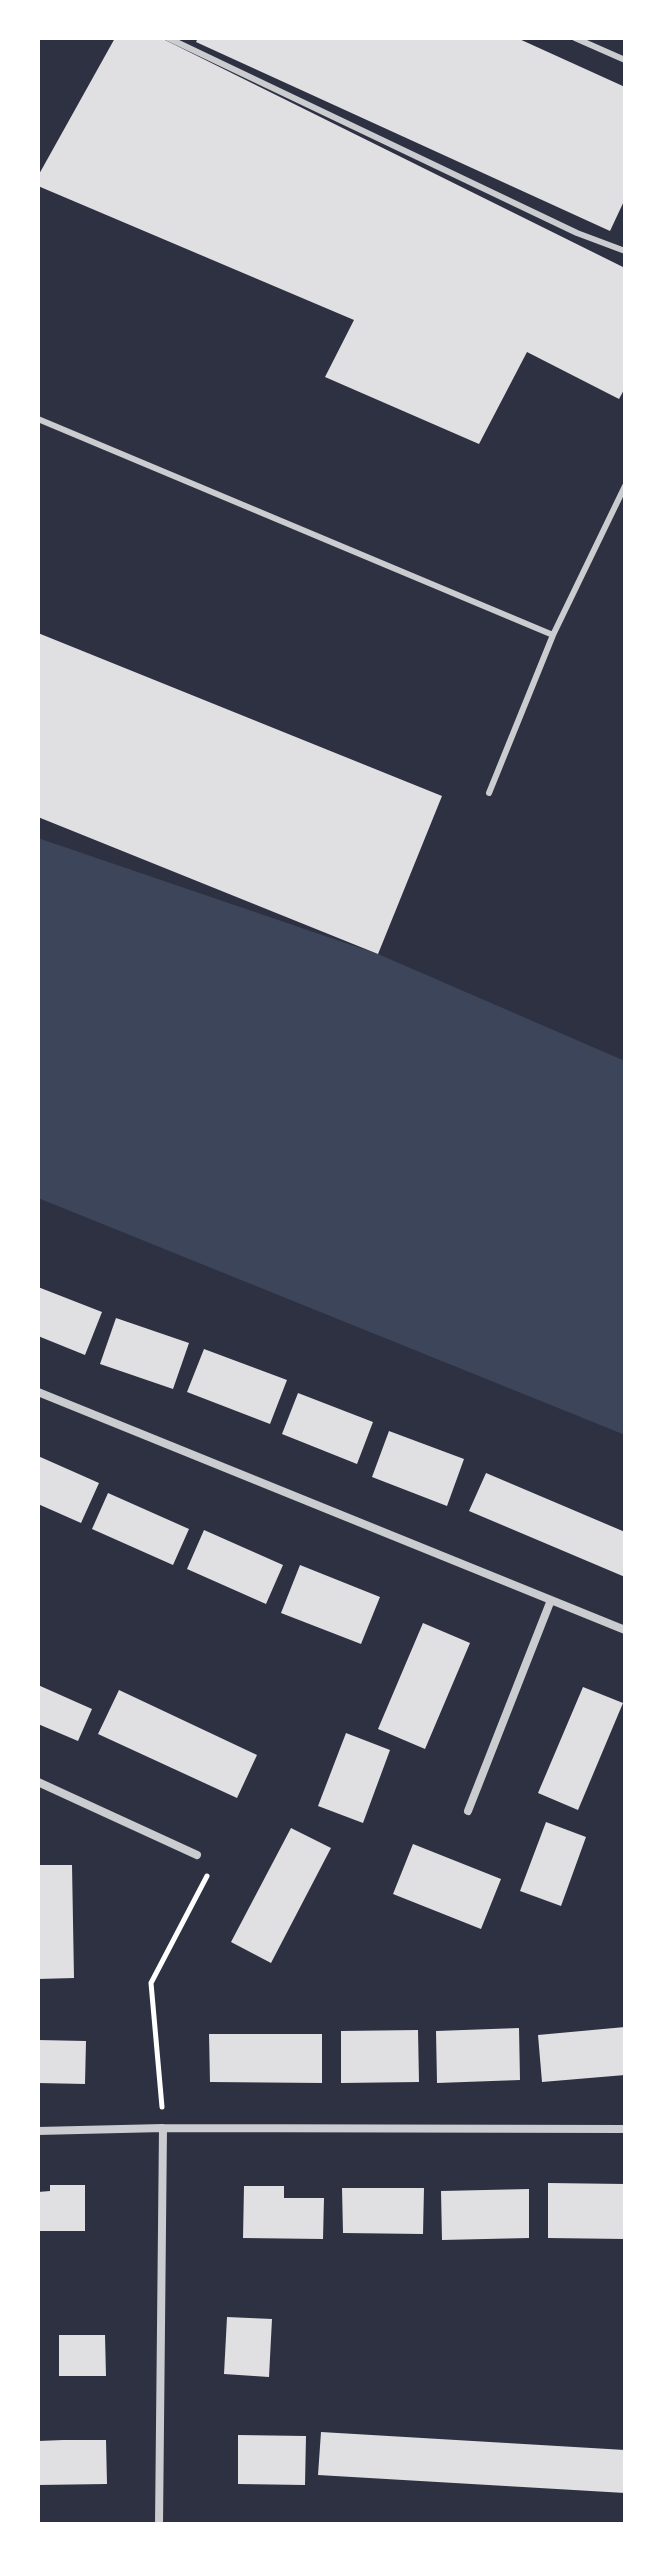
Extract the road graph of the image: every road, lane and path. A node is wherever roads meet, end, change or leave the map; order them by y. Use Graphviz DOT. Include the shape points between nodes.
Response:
graph roads {
  1 [pos="168,38"];
  2 [pos="575,38"];
  3 [pos="625,60"];
  4 [pos="625,251"];
  5 [pos="38,419"];
  6 [pos="625,486"];
  7 [pos="553,635"];
  8 [pos="489,793"];
  9 [pos="38,1392"];
  10 [pos="551,1600"];
  11 [pos="625,1630"];
  12 [pos="38,1782"];
  13 [pos="468,1811"];
  14 [pos="197,1855"];
  15 [pos="163,2128"];
  16 [pos="625,2129"];
  17 [pos="38,2131"];
  18 [pos="159,2524"];
  1 -- 4 [label="lane"];
  2 -- 3 [label="lane"];
  5 -- 7 [label="lane"];
  6 -- 7 [label="lane"];
  7 -- 8 [label="lane"];
  9 -- 10 [label="street"];
  10 -- 11 [label="street"];
  10 -- 13 [label="street"];
  12 -- 14 [label="street"];
  14 -- 15 [label="path" via="213,1864 151,1983"];
  15 -- 16 [label="street"];
  15 -- 17 [label="street"];
  15 -- 18 [label="street"];
}
